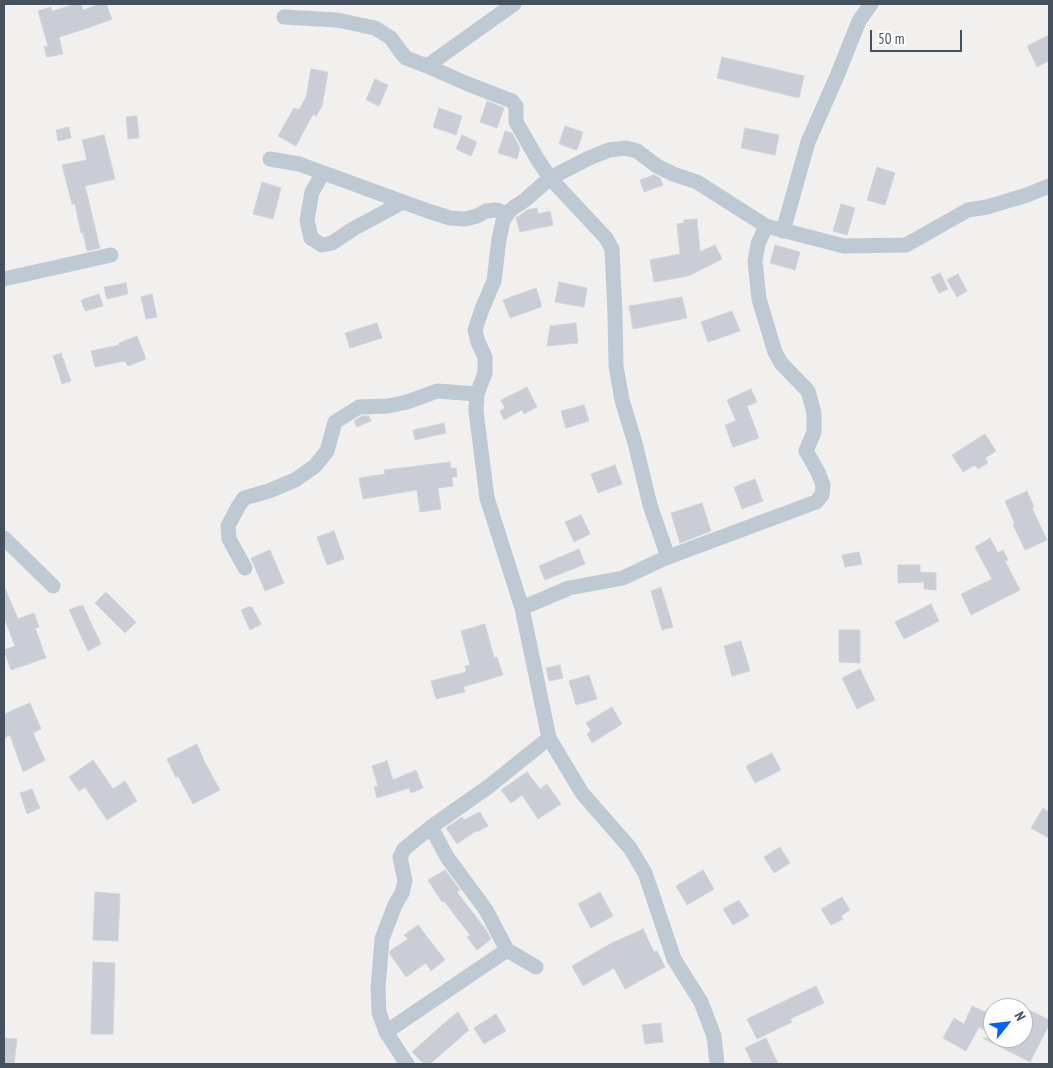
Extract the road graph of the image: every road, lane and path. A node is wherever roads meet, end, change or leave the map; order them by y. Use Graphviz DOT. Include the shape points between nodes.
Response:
graph roads {
  1 [pos="514,4"];
  2 [pos="871,4"];
  3 [pos="284,17"];
  4 [pos="427,66"];
  5 [pos="270,159"];
  6 [pos="323,173"];
  7 [pos="550,178"];
  8 [pos="1049,186"];
  9 [pos="403,202"];
  10 [pos="507,214"];
  11 [pos="766,226"];
  12 [pos="783,231"];
  13 [pos="111,255"];
  14 [pos="4,279"];
  15 [pos="477,394"];
  16 [pos="4,538"];
  17 [pos="668,557"];
  18 [pos="245,568"];
  19 [pos="53,586"];
  20 [pos="522,608"];
  21 [pos="549,738"];
  22 [pos="431,828"];
  23 [pos="507,950"];
  24 [pos="536,966"];
  25 [pos="386,1032"];
  26 [pos="407,1064"];
  27 [pos="717,1064"];
  1 -- 4 [label="street"];
  2 -- 12 [label="street" via="859,21 808,142"];
  3 -- 4 [label="street" via="337,20 375,28 391,38 406,58"];
  4 -- 7 [label="street" via="512,101 516,106 516,122"];
  5 -- 6 [label="street" via="299,164"];
  6 -- 9 [label="street"];
  6 -- 9 [label="street" via="312,192 307,220 311,238 322,245 332,243"];
  7 -- 10 [label="street"];
  7 -- 11 [label="street" via="609,150 626,148 637,151 673,174 697,182"];
  7 -- 17 [label="street" via="606,238 612,249 616,366 622,400 650,505"];
  8 -- 12 [label="street" via="987,207 968,210 906,245 844,246"];
  9 -- 10 [label="street" via="450,218 465,219 497,210"];
  10 -- 15 [label="street" via="499,239 494,281 475,330 485,358 485,373"];
  11 -- 12 [label="street"];
  11 -- 17 [label="street" via="755,261 759,299 775,352 781,363 808,391 814,413 814,432 806,450 823,485 822,495 816,502"];
  13 -- 14 [label="street"];
  15 -- 18 [label="street" via="436,391 388,406 358,407 336,422 327,451 315,466 295,480 244,498 238,507 228,526 229,539"];
  15 -- 20 [label="street" via="476,410 487,498"];
  16 -- 19 [label="street"];
  17 -- 20 [label="street" via="623,578 569,588"];
  20 -- 21 [label="street"];
  21 -- 22 [label="street"];
  21 -- 27 [label="street" via="582,793 630,848 645,873 674,959 701,1002 714,1036"];
  22 -- 23 [label="street" via="447,857 486,910"];
  22 -- 25 [label="street" via="404,849 400,857 405,881 382,939 378,988 378,1012"];
  23 -- 24 [label="street"];
  23 -- 25 [label="street"];
  25 -- 26 [label="street"];
}
